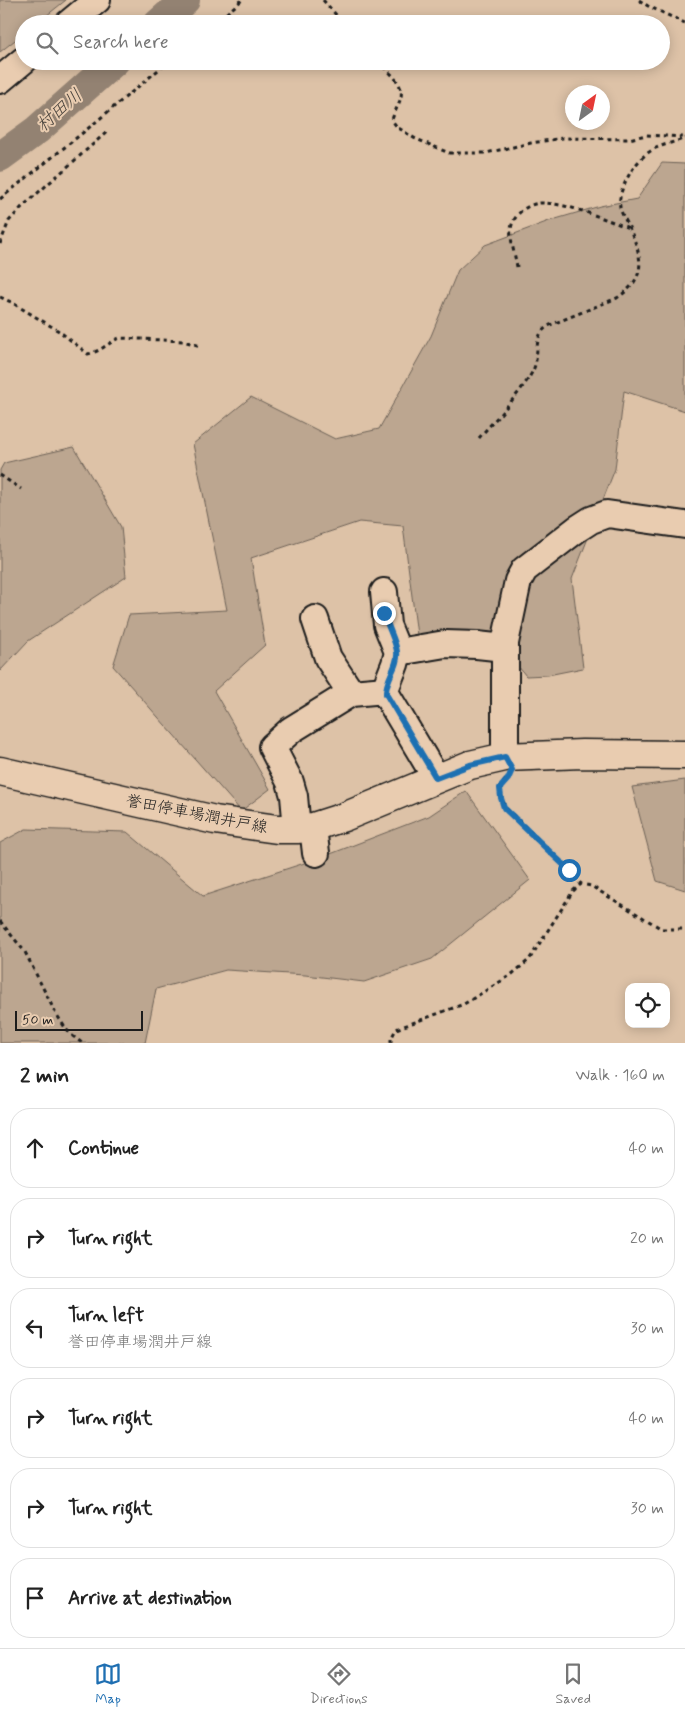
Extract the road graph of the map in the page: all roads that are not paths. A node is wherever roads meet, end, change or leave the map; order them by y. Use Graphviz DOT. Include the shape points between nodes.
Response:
graph roads {
  1 [pos="97,0"];
  2 [pos="79,15"];
  3 [pos="15,68"];
  4 [pos="0,80"];
  5 [pos="685,525"];
  6 [pos="384,592"];
  7 [pos="315,619"];
  8 [pos="505,648"];
  9 [pos="398,652"];
  10 [pos="386,690"];
  11 [pos="351,693"];
  12 [pos="685,755"];
  13 [pos="505,757"];
  14 [pos="0,771"];
  15 [pos="436,778"];
  16 [pos="305,828"];
  17 [pos="316,853"];
  1 -- 2 [label="street"];
  3 -- 4 [label="street"];
  5 -- 8 [label="street" via="607,514 577,529 524,570 516,586"];
  6 -- 9 [label="street" via="387,625"];
  7 -- 11 [label="street" via="328,658"];
  8 -- 9 [label="street" via="445,644"];
  8 -- 13 [label="street"];
  9 -- 10 [label="street"];
  10 -- 11 [label="street"];
  10 -- 15 [label="street"];
  11 -- 16 [label="street" via="291,730 272,748 290,782"];
  12 -- 13 [label="main road, 誉田停車場潤井戸線"];
  13 -- 15 [label="main road, 誉田停車場潤井戸線" via="470,765"];
  14 -- 16 [label="main road, 誉田停車場潤井戸線" via="215,820"];
  15 -- 16 [label="main road, 誉田停車場潤井戸線" via="368,808"];
  16 -- 17 [label="street"];
}
